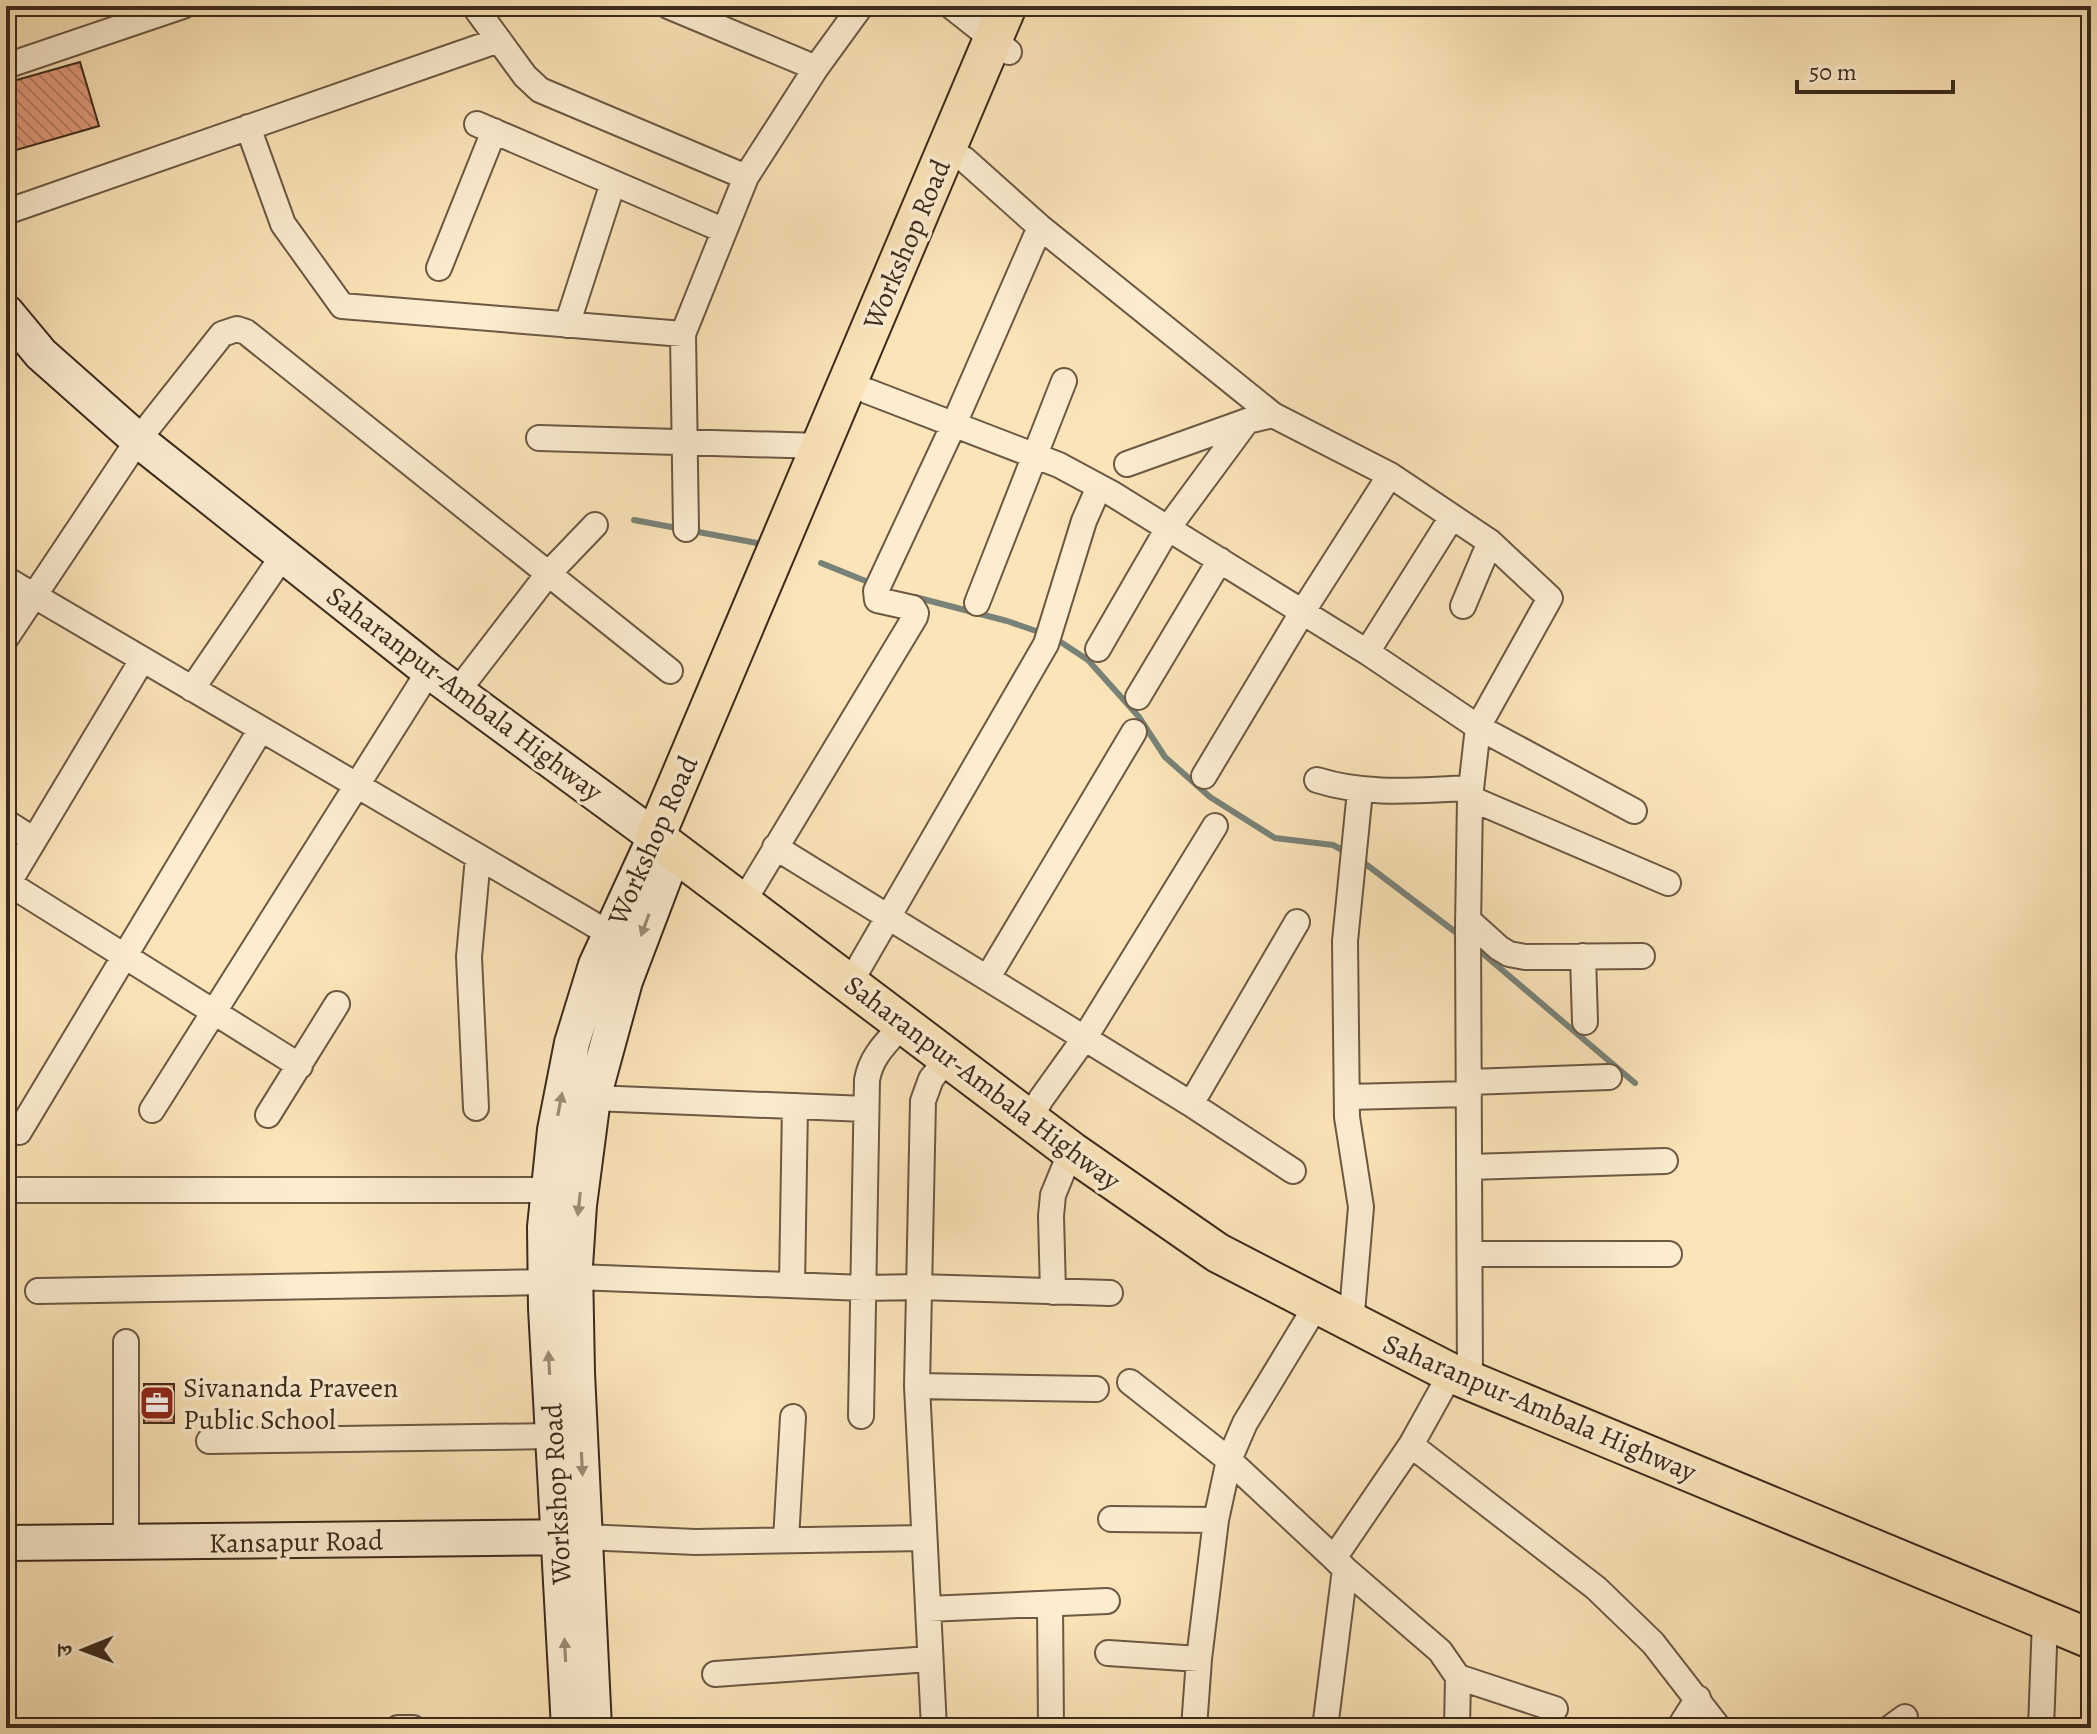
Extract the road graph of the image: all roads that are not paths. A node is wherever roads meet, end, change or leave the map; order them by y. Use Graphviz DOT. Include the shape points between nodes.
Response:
graph roads {
  1 [pos="183,6"];
  2 [pos="474,6"];
  3 [pos="668,6"];
  4 [pos="861,6"];
  5 [pos="951,6"];
  6 [pos="1028,6"];
  7 [pos="1003,32"];
  8 [pos="499,40"];
  9 [pos="6,66"];
  10 [pos="816,68"];
  11 [pos="248,127"];
  12 [pos="964,159"];
  13 [pos="746,177"];
  14 [pos="613,183"];
  15 [pos="6,212"];
  16 [pos="1040,227"];
  17 [pos="723,230"];
  18 [pos="439,268"];
  19 [pos="6,312"];
  20 [pos="567,325"];
  21 [pos="683,334"];
  22 [pos="1064,381"];
  23 [pos="867,391"];
  24 [pos="1273,415"];
  25 [pos="1247,421"];
  26 [pos="954,424"];
  27 [pos="539,438"];
  28 [pos="138,440"];
  29 [pos="683,442"];
  30 [pos="821,446"];
  31 [pos="1035,455"];
  32 [pos="1127,464"];
  33 [pos="1390,475"];
  34 [pos="1099,487"];
  35 [pos="1452,517"];
  36 [pos="595,525"];
  37 [pos="1168,528"];
  38 [pos="686,529"];
  39 [pos="1490,542"];
  40 [pos="284,554"];
  41 [pos="1220,560"];
  42 [pos="548,574"];
  43 [pos="6,579"];
  44 [pos="33,595"];
  45 [pos="977,603"];
  46 [pos="1463,606"];
  47 [pos="1303,611"];
  48 [pos="6,638"];
  49 [pos="1098,649"];
  50 [pos="1367,652"];
  51 [pos="142,660"];
  52 [pos="429,671"];
  53 [pos="670,671"];
  54 [pos="192,689"];
  55 [pos="457,692"];
  56 [pos="1138,697"];
  57 [pos="1478,727"];
  58 [pos="261,729"];
  59 [pos="1134,732"];
  60 [pos="1204,776"];
  61 [pos="1317,780"];
  62 [pos="356,785"];
  63 [pos="1360,791"];
  64 [pos="1470,793"];
  65 [pos="1634,811"];
  66 [pos="6,822"];
  67 [pos="1215,826"];
  68 [pos="34,840"];
  69 [pos="664,844"];
  70 [pos="775,847"];
  71 [pos="478,857"];
  72 [pos="1668,883"];
  73 [pos="7,885"];
  74 [pos="742,904"];
  75 [pos="888,916"];
  76 [pos="1297,922"];
  77 [pos="1468,924"];
  78 [pos="610,934"];
  79 [pos="124,956"];
  80 [pos="1583,956"];
  81 [pos="1642,956"];
  82 [pos="988,977"];
  83 [pos="850,983"];
  84 [pos="337,1004"];
  85 [pos="215,1013"];
  86 [pos="1585,1022"];
  87 [pos="903,1024"];
  88 [pos="1084,1039"];
  89 [pos="948,1058"];
  90 [pos="300,1066"];
  91 [pos="1609,1077"];
  92 [pos="1469,1088"];
  93 [pos="1347,1097"];
  94 [pos="593,1098"];
  95 [pos="1191,1104"];
  96 [pos="795,1106"];
  97 [pos="476,1108"];
  98 [pos="866,1109"];
  99 [pos="152,1110"];
  100 [pos="268,1115"];
  101 [pos="1030,1119"];
  102 [pos="19,1132"];
  103 [pos="1071,1151"];
  104 [pos="1665,1161"];
  105 [pos="1469,1167"];
  106 [pos="1293,1171"];
  107 [pos="15,1190"];
  108 [pos="549,1190"];
  109 [pos="1470,1254"];
  110 [pos="1669,1254"];
  111 [pos="561,1280"];
  112 [pos="792,1285"];
  113 [pos="919,1287"];
  114 [pos="864,1288"];
  115 [pos="38,1291"];
  116 [pos="1053,1292"];
  117 [pos="1110,1293"];
  118 [pos="1316,1306"];
  119 [pos="1351,1324"];
  120 [pos="126,1342"];
  121 [pos="1460,1377"];
  122 [pos="1130,1382"];
  123 [pos="917,1386"];
  124 [pos="1096,1389"];
  125 [pos="861,1416"];
  126 [pos="793,1417"];
  127 [pos="553,1436"];
  128 [pos="209,1441"];
  129 [pos="1411,1445"];
  130 [pos="1229,1460"];
  131 [pos="1111,1519"];
  132 [pos="1216,1520"];
  133 [pos="572,1537"];
  134 [pos="924,1538"];
  135 [pos="786,1540"];
  136 [pos="6,1543"];
  137 [pos="126,1543"];
  138 [pos="1339,1563"];
  139 [pos="1107,1601"];
  140 [pos="1050,1604"];
  141 [pos="928,1609"];
  142 [pos="2045,1620"];
  143 [pos="2091,1639"];
  144 [pos="1108,1653"];
  145 [pos="930,1659"];
  146 [pos="1199,1659"];
  147 [pos="715,1674"];
  148 [pos="1458,1677"];
  149 [pos="1698,1698"];
  150 [pos="1555,1709"];
  151 [pos="398,1728"];
  152 [pos="410,1728"];
  153 [pos="569,1728"];
  154 [pos="594,1728"];
  155 [pos="934,1728"];
  156 [pos="1051,1728"];
  157 [pos="1194,1728"];
  158 [pos="1325,1728"];
  159 [pos="1457,1728"];
  160 [pos="1679,1728"];
  161 [pos="1719,1728"];
  162 [pos="2041,1728"];
  1 -- 9 [label="street"];
  2 -- 8 [label="street"];
  3 -- 10 [label="street"];
  4 -- 10 [label="street"];
  5 -- 7 [label="street"];
  6 -- 7 [label="main road, Workshop Road"];
  7 -- 12 [label="main road, Workshop Road"];
  7 -- 30 [label="main road, Workshop Road"];
  8 -- 11 [label="street"];
  8 -- 13 [label="street" via="540,90"];
  10 -- 13 [label="street"];
  11 -- 15 [label="street"];
  11 -- 20 [label="street" via="283,224 342,306"];
  12 -- 16 [label="street"];
  12 -- 23 [label="main road, Workshop Road"];
  13 -- 17 [label="street"];
  14 -- 17 [label="street"];
  14 -- 18 [label="street" via="486,128"];
  14 -- 20 [label="street"];
  16 -- 24 [label="street"];
  16 -- 26 [label="street"];
  17 -- 21 [label="street"];
  19 -- 28 [label="main road, Saharanpur-Ambala Highway" via="41,354"];
  20 -- 21 [label="street"];
  21 -- 29 [label="street"];
  22 -- 31 [label="street"];
  23 -- 26 [label="street"];
  23 -- 69 [label="main road, Workshop Road"];
  24 -- 25 [label="street"];
  24 -- 33 [label="street"];
  25 -- 32 [label="street"];
  25 -- 37 [label="street"];
  26 -- 31 [label="street"];
  26 -- 70 [label="street" via="879,585 877,600 913,608 915,617"];
  27 -- 29 [label="street"];
  28 -- 40 [label="main road, Saharanpur-Ambala Highway"];
  28 -- 42 [label="street" via="222,334 237,329"];
  28 -- 44 [label="street"];
  29 -- 30 [label="street"];
  29 -- 38 [label="street"];
  30 -- 69 [label="main road, Workshop Road"];
  31 -- 34 [label="street"];
  31 -- 45 [label="street"];
  33 -- 35 [label="street"];
  33 -- 47 [label="street"];
  34 -- 37 [label="street"];
  34 -- 75 [label="street" via="1049,636"];
  35 -- 39 [label="street"];
  35 -- 50 [label="street"];
  36 -- 42 [label="street"];
  37 -- 41 [label="street"];
  37 -- 49 [label="street"];
  39 -- 46 [label="street"];
  39 -- 57 [label="street" via="1550,598"];
  40 -- 52 [label="main road, Saharanpur-Ambala Highway"];
  40 -- 54 [label="street"];
  41 -- 47 [label="street"];
  41 -- 56 [label="street"];
  42 -- 53 [label="street"];
  42 -- 55 [label="street"];
  43 -- 44 [label="street"];
  44 -- 48 [label="street"];
  44 -- 51 [label="street"];
  47 -- 50 [label="street"];
  47 -- 60 [label="street"];
  50 -- 57 [label="street"];
  51 -- 54 [label="street"];
  51 -- 68 [label="street"];
  52 -- 55 [label="main road, Saharanpur-Ambala Highway"];
  52 -- 62 [label="street"];
  54 -- 58 [label="street"];
  55 -- 69 [label="main road, Saharanpur-Ambala Highway"];
  57 -- 64 [label="street"];
  57 -- 65 [label="street"];
  58 -- 62 [label="street"];
  58 -- 79 [label="street"];
  59 -- 82 [label="street"];
  61 -- 63 [label="street"];
  62 -- 71 [label="street"];
  62 -- 85 [label="street"];
  63 -- 64 [label="street"];
  63 -- 93 [label="street" via="1345,941"];
  64 -- 72 [label="street"];
  64 -- 77 [label="street"];
  66 -- 68 [label="street"];
  67 -- 88 [label="street"];
  68 -- 73 [label="street"];
  69 -- 74 [label="main road, Saharanpur-Ambala Highway"];
  69 -- 78 [label="main road, Workshop Road"];
  69 -- 94 [label="main road, Workshop Road, one-way"];
  70 -- 74 [label="street"];
  70 -- 75 [label="street"];
  71 -- 78 [label="street"];
  71 -- 97 [label="street" via="469,957"];
  73 -- 79 [label="street"];
  74 -- 83 [label="main road, Saharanpur-Ambala Highway"];
  75 -- 82 [label="street"];
  75 -- 83 [label="street"];
  76 -- 95 [label="street"];
  77 -- 80 [label="street" via="1509,954"];
  77 -- 92 [label="street"];
  108 -- 78 [label="main road, Workshop Road, one-way" via="572,1043"];
  79 -- 85 [label="street"];
  79 -- 102 [label="street"];
  80 -- 81 [label="street"];
  80 -- 86 [label="street"];
  82 -- 88 [label="street"];
  83 -- 87 [label="main road, Saharanpur-Ambala Highway"];
  84 -- 90 [label="street"];
  85 -- 90 [label="street"];
  85 -- 99 [label="street"];
  87 -- 89 [label="main road, Saharanpur-Ambala Highway"];
  87 -- 98 [label="street" via="869,1066"];
  88 -- 95 [label="street"];
  88 -- 101 [label="street"];
  89 -- 101 [label="main road, Saharanpur-Ambala Highway"];
  89 -- 113 [label="street" via="931,1079 923,1101"];
  90 -- 100 [label="street"];
  91 -- 92 [label="street"];
  92 -- 93 [label="street"];
  92 -- 105 [label="street"];
  93 -- 119 [label="street" via="1361,1207"];
  94 -- 96 [label="street"];
  94 -- 111 [label="main road, Workshop Road, one-way" via="579,1205"];
  95 -- 106 [label="street"];
  96 -- 98 [label="street"];
  96 -- 112 [label="street"];
  98 -- 114 [label="street"];
  101 -- 103 [label="main road, Saharanpur-Ambala Highway"];
  103 -- 116 [label="street" via="1052,1205"];
  103 -- 118 [label="main road, Saharanpur-Ambala Highway" via="1218,1253"];
  104 -- 105 [label="street"];
  105 -- 109 [label="street"];
  107 -- 108 [label="street"];
  108 -- 111 [label="main road, Workshop Road" via="545,1227"];
  109 -- 110 [label="street"];
  109 -- 121 [label="street"];
  111 -- 112 [label="street"];
  111 -- 115 [label="street"];
  127 -- 111 [label="main road, Workshop Road, one-way"];
  111 -- 133 [label="main road, Workshop Road, one-way"];
  112 -- 114 [label="street"];
  113 -- 114 [label="street"];
  113 -- 116 [label="street"];
  113 -- 123 [label="street"];
  114 -- 125 [label="street"];
  116 -- 117 [label="street"];
  118 -- 119 [label="main road, Saharanpur-Ambala Highway"];
  118 -- 130 [label="street" via="1245,1423"];
  119 -- 121 [label="main road, Saharanpur-Ambala Highway"];
  120 -- 137 [label="street"];
  121 -- 129 [label="street"];
  121 -- 142 [label="main road, Saharanpur-Ambala Highway"];
  122 -- 130 [label="street"];
  123 -- 124 [label="street"];
  123 -- 134 [label="street"];
  126 -- 135 [label="street"];
  127 -- 128 [label="street"];
  127 -- 133 [label="main road, Workshop Road"];
  129 -- 138 [label="street"];
  129 -- 149 [label="street" via="1596,1588 1653,1643"];
  130 -- 132 [label="street"];
  130 -- 138 [label="street"];
  131 -- 132 [label="street"];
  132 -- 146 [label="street"];
  133 -- 135 [label="street"];
  133 -- 137 [label="main road, Kansapur Road"];
  153 -- 133 [label="main road, Workshop Road, one-way"];
  133 -- 154 [label="main road, Workshop Road"];
  134 -- 135 [label="street"];
  134 -- 141 [label="street"];
  136 -- 137 [label="main road, Kansapur Road"];
  138 -- 148 [label="street" via="1440,1651"];
  138 -- 158 [label="street"];
  139 -- 140 [label="street"];
  140 -- 141 [label="street"];
  140 -- 156 [label="street"];
  141 -- 145 [label="street"];
  142 -- 143 [label="main road, Saharanpur-Ambala Highway"];
  142 -- 162 [label="street"];
  144 -- 146 [label="street"];
  145 -- 147 [label="street"];
  145 -- 155 [label="street"];
  146 -- 157 [label="street"];
  148 -- 150 [label="street"];
  148 -- 159 [label="street"];
  149 -- 160 [label="street"];
  149 -- 161 [label="street"];
  151 -- 152 [label="street"];
}
